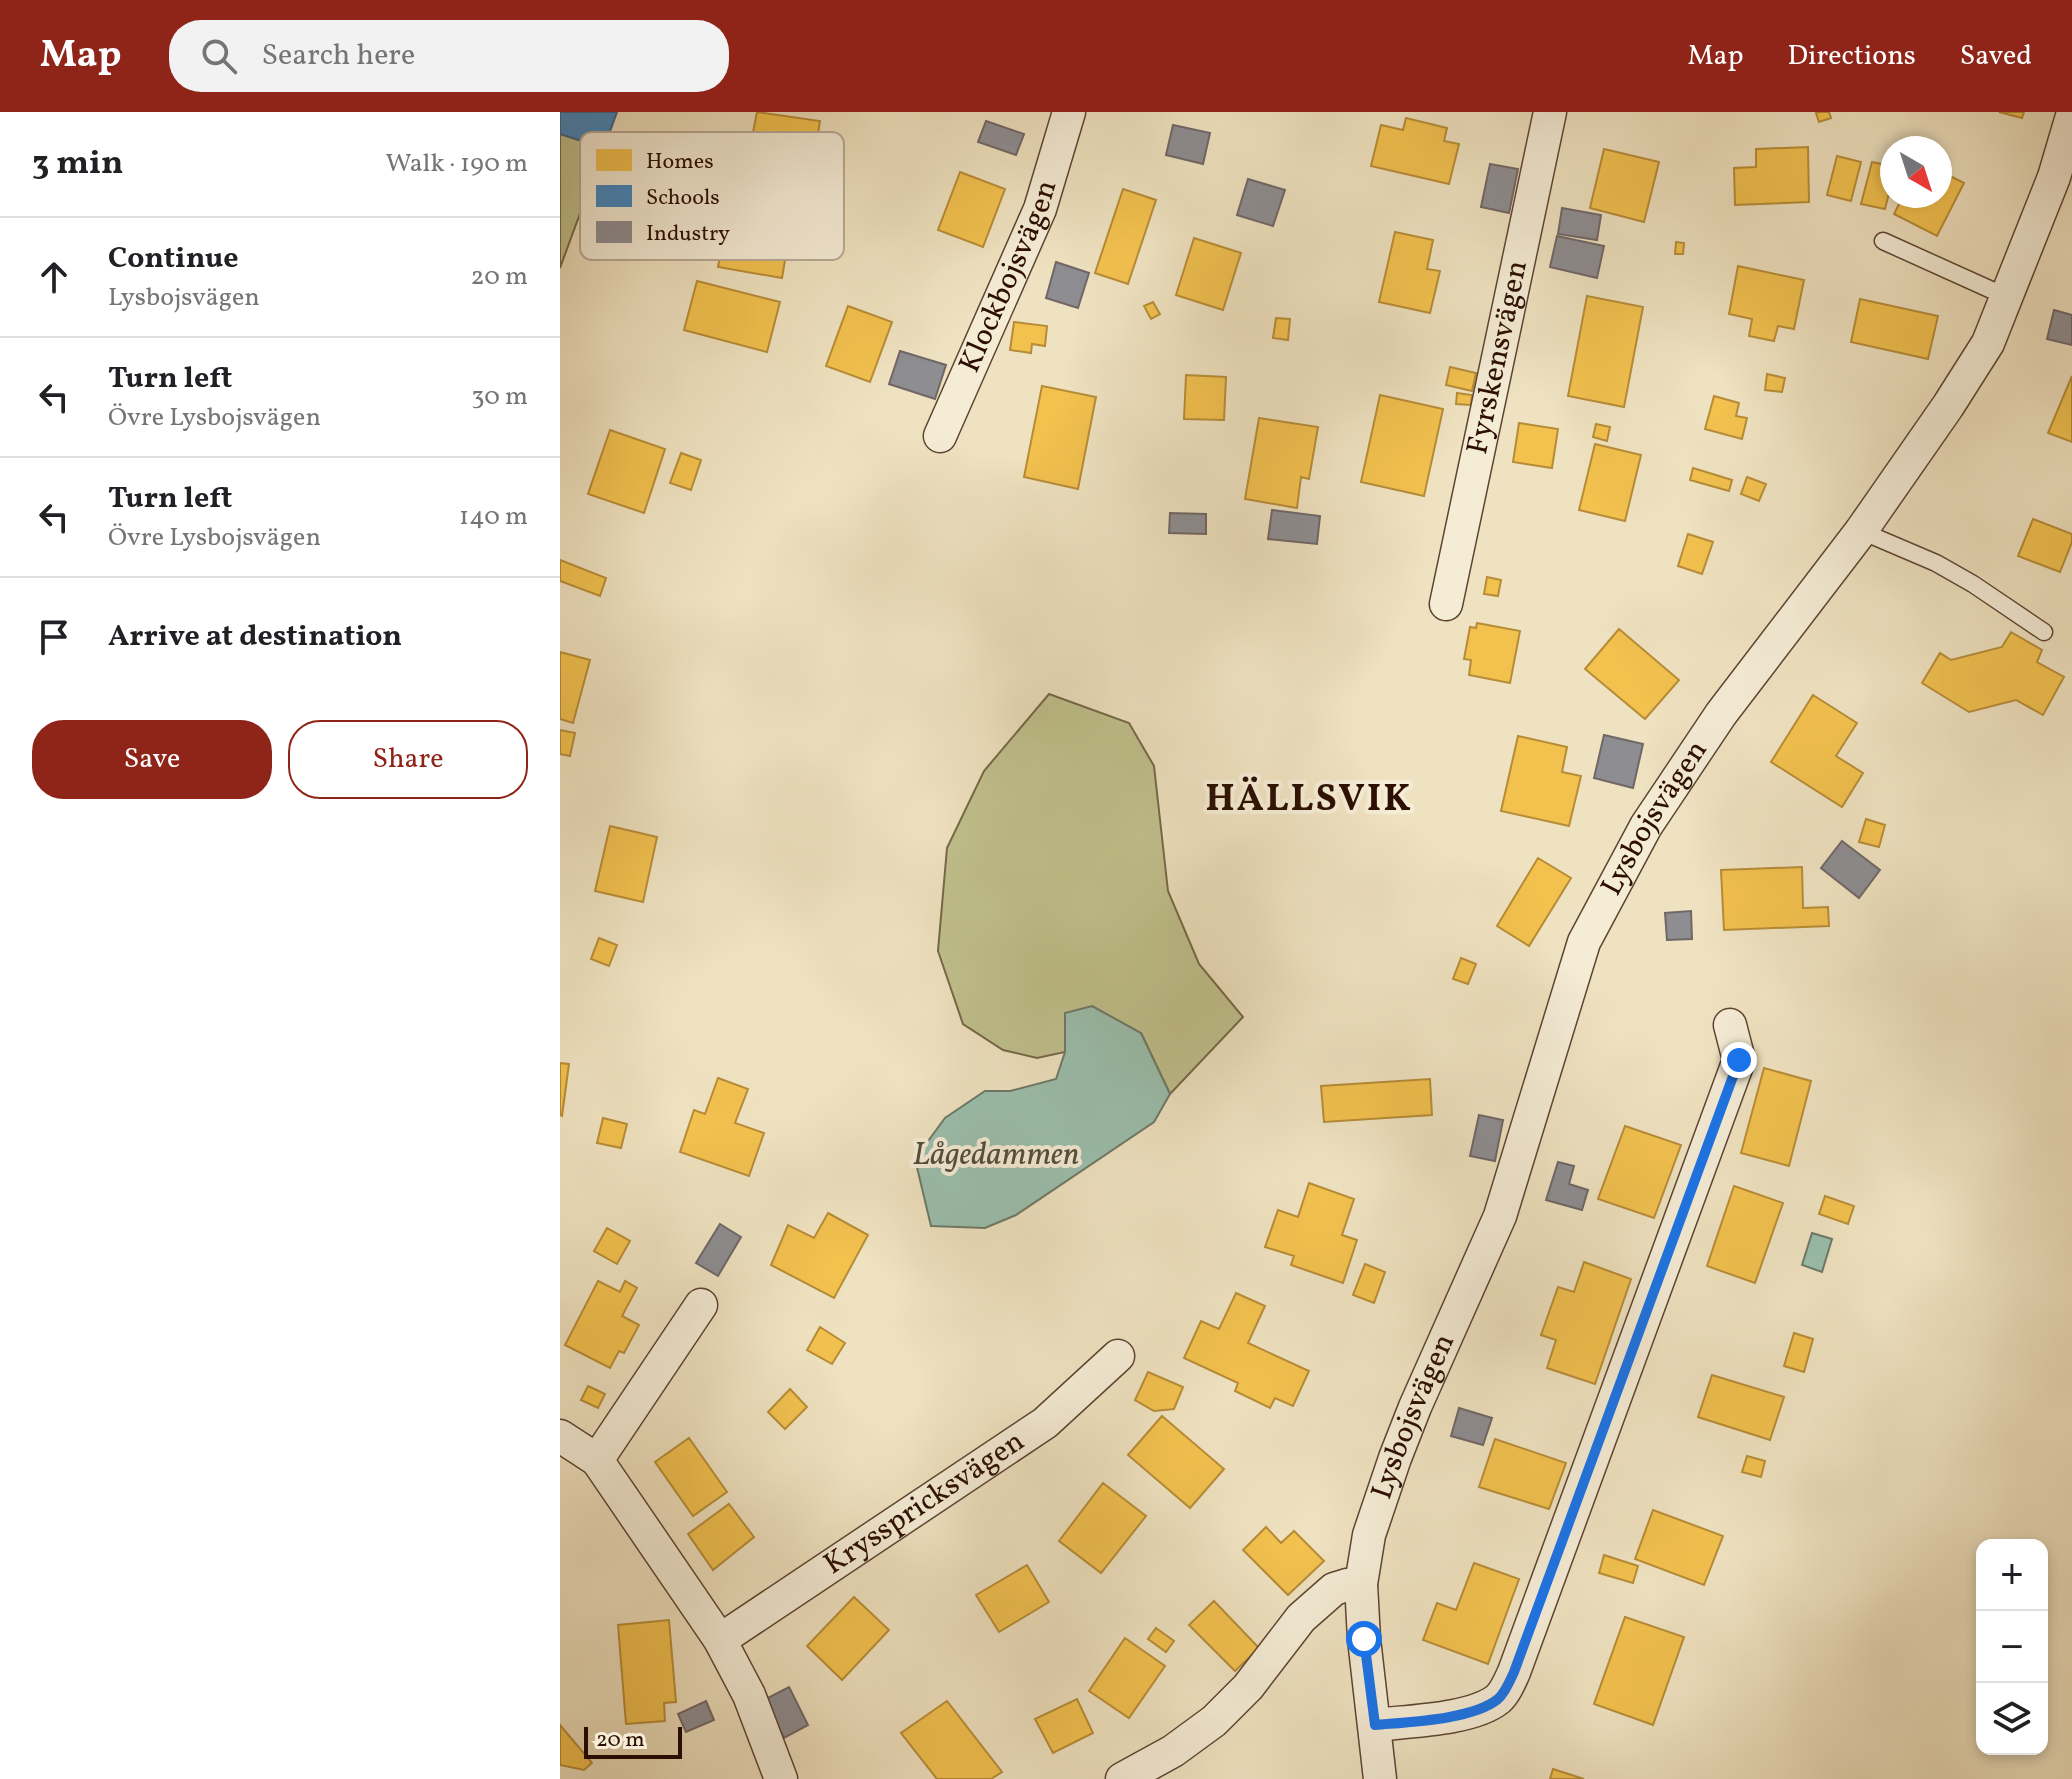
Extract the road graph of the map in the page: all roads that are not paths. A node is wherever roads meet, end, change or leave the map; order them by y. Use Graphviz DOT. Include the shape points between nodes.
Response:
graph roads {
  1 [pos="1069,112"];
  2 [pos="1550,112"];
  3 [pos="2072,116"];
  4 [pos="2063,179"];
  5 [pos="1883,241"];
  6 [pos="2007,297"];
  7 [pos="940,436"];
  8 [pos="1861,531"];
  9 [pos="1446,604"];
  10 [pos="2044,632"];
  11 [pos="1730,1025"];
  12 [pos="701,1305"];
  13 [pos="1118,1356"];
  14 [pos="560,1436"];
  15 [pos="597,1460"];
  16 [pos="1361,1584"];
  17 [pos="720,1640"];
  18 [pos="1375,1725"];
  19 [pos="781,1779"];
  20 [pos="1122,1779"];
  21 [pos="1380,1779"];
  1 -- 7 [label="street, Klockbojsvägen" via="1040,209"];
  2 -- 9 [label="street, Fyrskensvägen"];
  3 -- 4 [label="street, Lysbojsvägen"];
  4 -- 6 [label="street, Lysbojsvägen"];
  5 -- 6 [label="lane"];
  6 -- 8 [label="street, Lysbojsvägen" via="1988,343"];
  8 -- 10 [label="lane" via="1936,563"];
  8 -- 16 [label="street, Lysbojsvägen" via="1782,632 1646,826 1584,942 1500,1216 1395,1458 1369,1535"];
  11 -- 18 [label="street" via="1739,1060 1514,1672 1501,1697 1480,1710"];
  12 -- 15 [label="street"];
  13 -- 17 [label="street, Krysspricksvägen" via="1045,1423"];
  14 -- 15 [label="street"];
  15 -- 17 [label="street"];
  16 -- 18 [label="street, Lysbojsvägen"];
  16 -- 20 [label="street" via="1334,1589 1301,1618 1248,1687 1214,1721"];
  17 -- 19 [label="street" via="749,1695"];
  18 -- 21 [label="street, Lysbojsvägen"];
}
